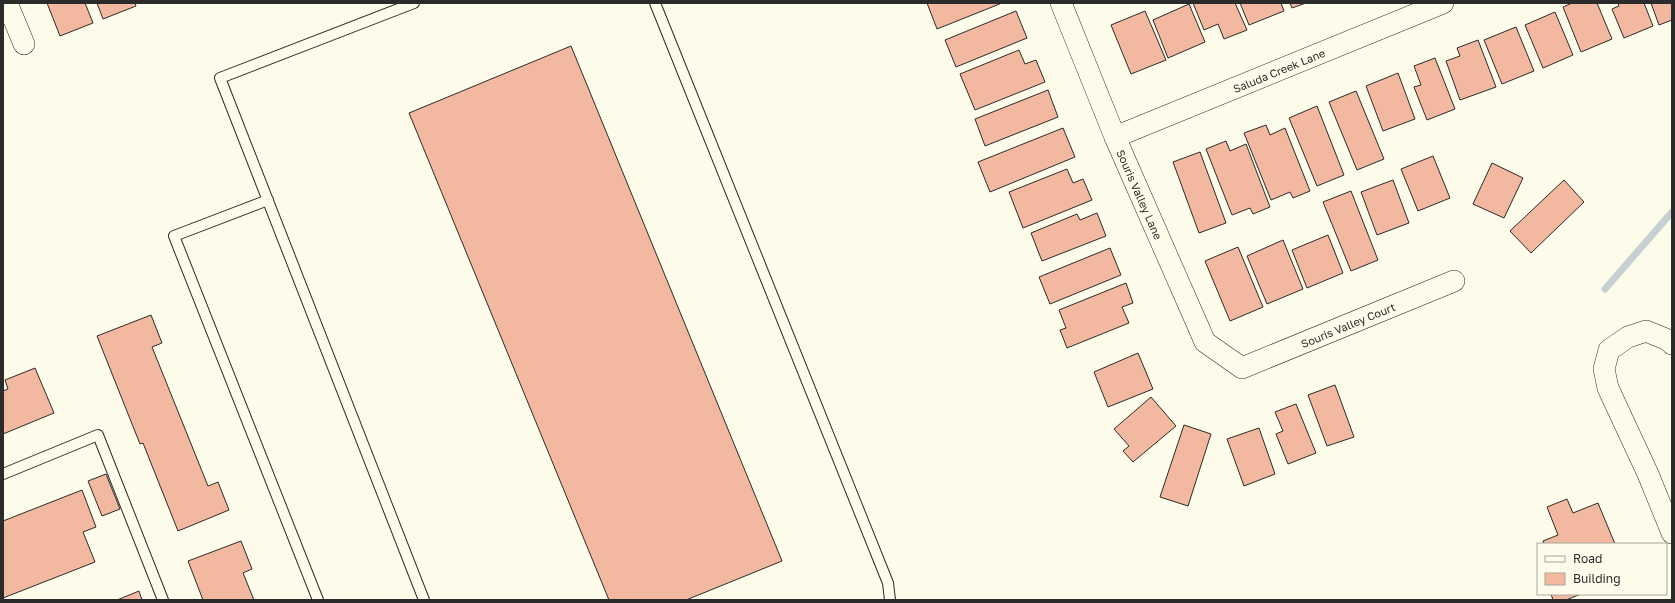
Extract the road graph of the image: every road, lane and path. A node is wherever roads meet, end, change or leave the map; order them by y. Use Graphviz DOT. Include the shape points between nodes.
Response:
graph roads {
  1 [pos="7,3"];
  2 [pos="414,3"];
  3 [pos="655,3"];
  4 [pos="1061,3"];
  5 [pos="1443,3"];
  6 [pos="24,44"];
  7 [pos="1115,137"];
  8 [pos="268,200"];
  9 [pos="1454,281"];
  10 [pos="1672,344"];
  11 [pos="1242,368"];
  12 [pos="3,474"];
  13 [pos="1672,533"];
  14 [pos="163,600"];
  15 [pos="318,600"];
  16 [pos="424,600"];
  17 [pos="890,600"];
  1 -- 6 [label="street"];
  2 -- 8 [label="lane" via="220,78"];
  3 -- 17 [label="lane" via="888,583"];
  4 -- 7 [label="street, Souris Valley Lane"];
  5 -- 7 [label="street, Saluda Creek Lane"];
  7 -- 11 [label="street, Souris Valley Lane" via="1204,342"];
  8 -- 15 [label="lane" via="174,236"];
  8 -- 16 [label="lane"];
  9 -- 11 [label="street, Souris Valley Court"];
  10 -- 13 [label="street" via="1646,331 1628,337 1609,350 1604,369 1608,388"];
  12 -- 14 [label="lane" via="98,435"];
}
